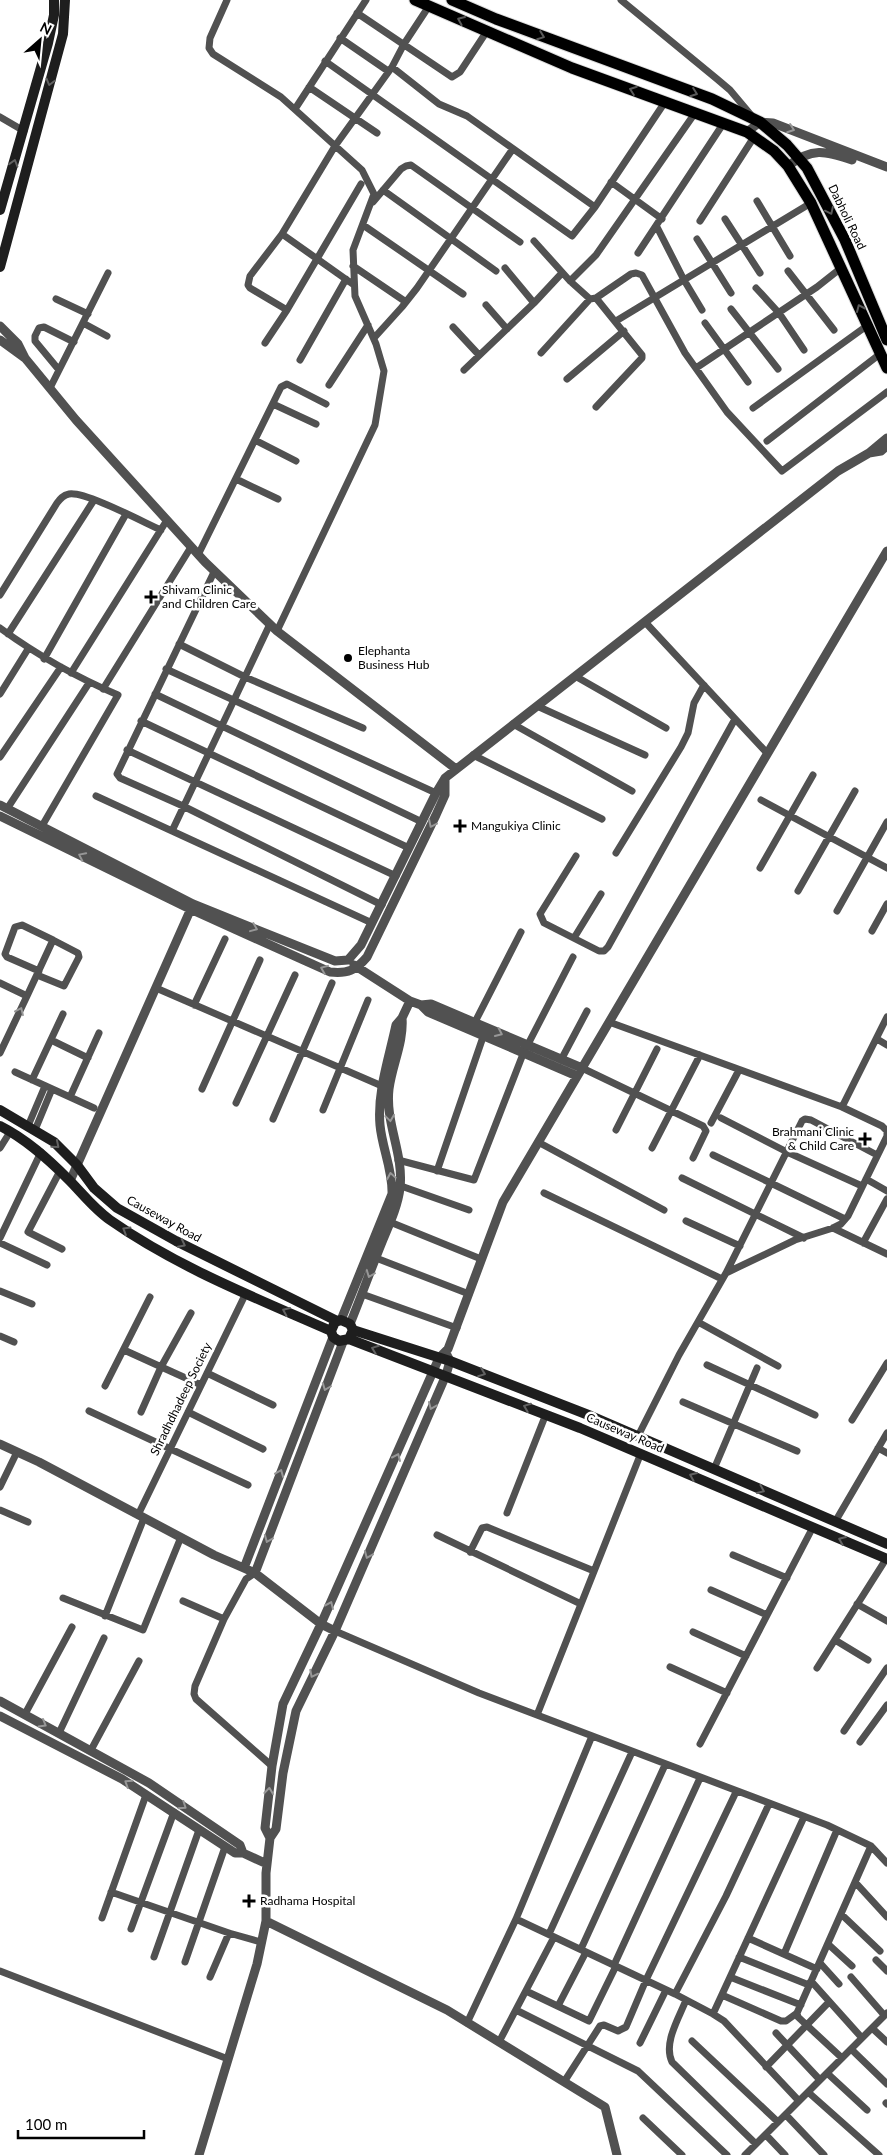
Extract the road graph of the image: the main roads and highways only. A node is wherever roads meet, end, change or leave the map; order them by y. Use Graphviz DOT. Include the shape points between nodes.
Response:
graph roads {
  1 [pos="54,0"];
  2 [pos="65,0"];
  3 [pos="414,0"];
  4 [pos="457,1"];
  5 [pos="0,210"];
  6 [pos="0,267"];
  7 [pos="887,340"];
  8 [pos="887,368"];
  9 [pos="0,1110"];
  10 [pos="0,1126"];
  11 [pos="342,1330"];
  12 [pos="634,1435"];
  13 [pos="658,1445"];
  14 [pos="626,1447"];
  15 [pos="651,1458"];
  16 [pos="887,1544"];
  17 [pos="886,1559"];
  5 -- 1 [label="main road, one-way" via="48,43"];
  2 -- 6 [label="main road, one-way" via="63,34"];
  8 -- 3 [label="main road, Dabholi Road, one-way" via="812,203 774,151 750,135 572,68"];
  4 -- 7 [label="main road, Dabholi Road, one-way" via="496,19 712,99 757,121 807,168 845,240"];
  9 -- 11 [label="main road, Causeway Road, one-way" via="54,1142 94,1188 117,1208"];
  11 -- 10 [label="main road, Causeway Road, one-way" via="246,1294 164,1253 109,1219 41,1152"];
  11 -- 12 [label="main road, Causeway Road, one-way" via="445,1357"];
  14 -- 11 [label="main road, Causeway Road, one-way" via="435,1372"];
  12 -- 13 [label="main road, Causeway Road"];
  12 -- 14 [label="main road"];
  13 -- 15 [label="main road"];
  13 -- 16 [label="main road, Causeway Road, one-way"];
  14 -- 15 [label="main road, Causeway Road"];
  17 -- 15 [label="main road, Causeway Road, one-way"];
}
